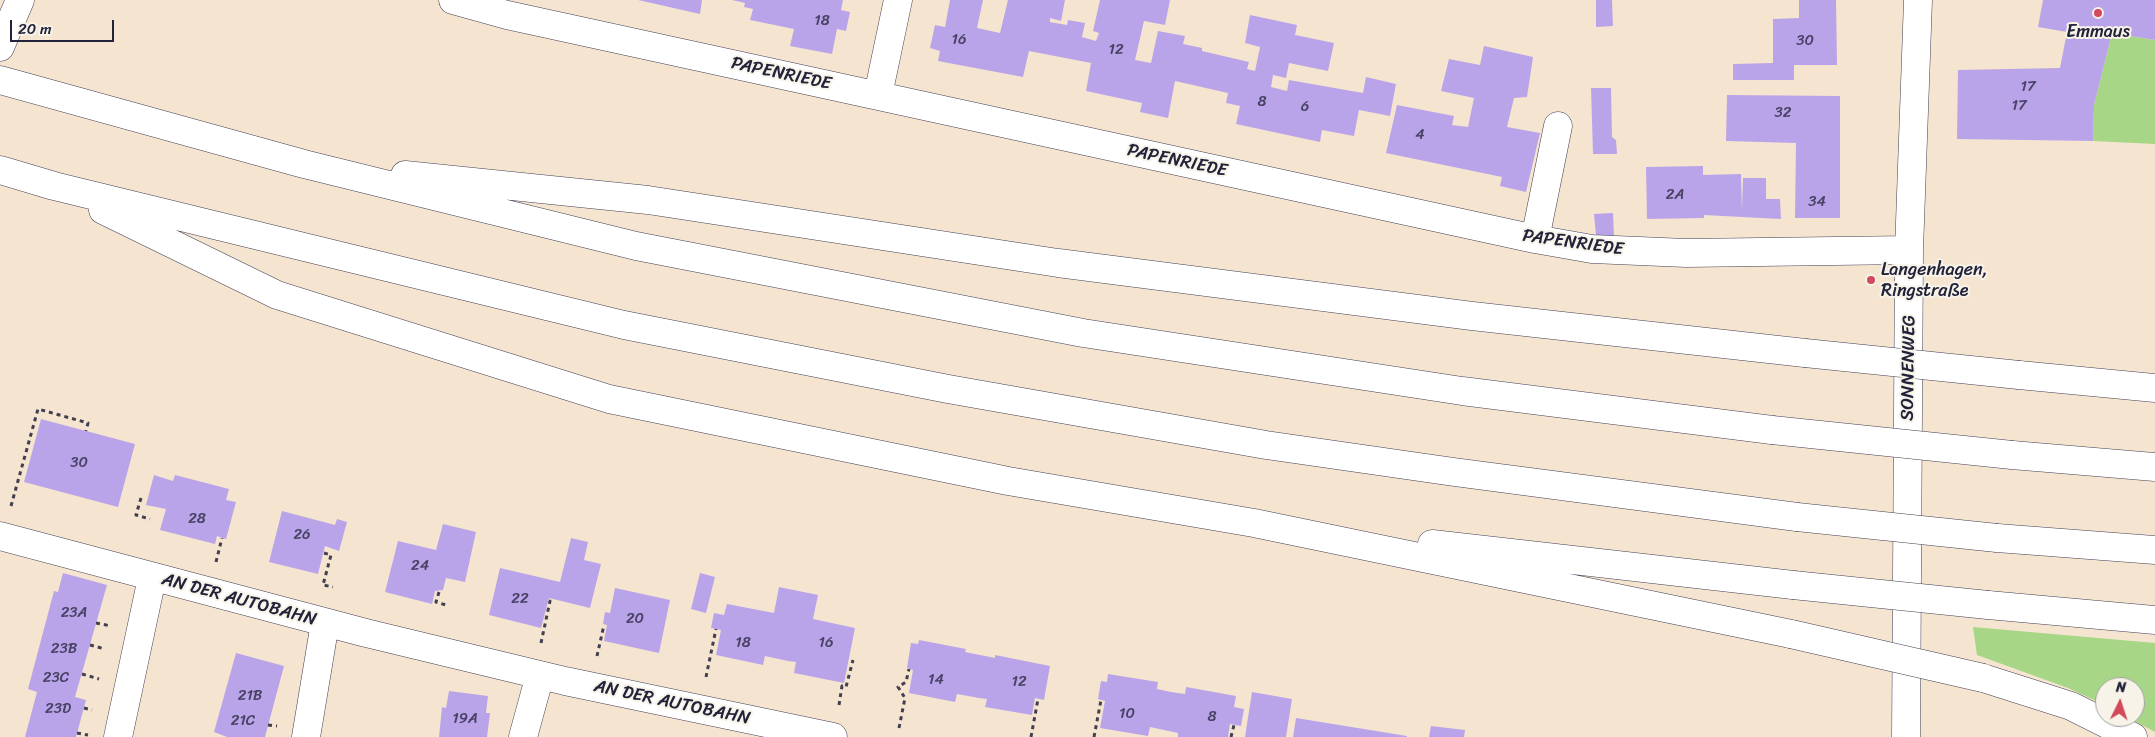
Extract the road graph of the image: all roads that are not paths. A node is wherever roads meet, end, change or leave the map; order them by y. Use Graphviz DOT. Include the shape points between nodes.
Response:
graph roads {
  1 [pos="20,0"];
  2 [pos="453,0"];
  3 [pos="898,0"];
  4 [pos="1918,0"];
  5 [pos="0,47"];
  6 [pos="0,80"];
  7 [pos="878,95"];
  8 [pos="1558,126"];
  9 [pos="304,164"];
  10 [pos="0,170"];
  11 [pos="54,186"];
  12 [pos="1535,240"];
  13 [pos="1909,250"];
  14 [pos="2149,387"];
  15 [pos="2155,467"];
  16 [pos="1254,523"];
  17 [pos="0,536"];
  18 [pos="2155,550"];
  19 [pos="152,578"];
  20 [pos="2155,620"];
  21 [pos="325,623"];
  22 [pos="540,675"];
  23 [pos="836,724"];
  24 [pos="755,729"];
  25 [pos="118,737"];
  26 [pos="306,737"];
  27 [pos="523,737"];
  28 [pos="1906,737"];
  29 [pos="2133,737"];
  1 -- 5 [label="main road"];
  2 -- 7 [label="main road, PAPENRIEDE" via="507,15"];
  3 -- 7 [label="main road"];
  4 -- 13 [label="main road, SONNENWEG"];
  6 -- 9 [label="main road"];
  7 -- 12 [label="main road, PAPENRIEDE"];
  8 -- 12 [label="main road"];
  9 -- 14 [label="main road, bridge" via="648,200 1058,263 1472,316"];
  9 -- 15 [label="main road, bridge" via="636,246 1083,333 1462,391 1772,430"];
  10 -- 11 [label="main road"];
  11 -- 16 [label="main road" via="277,295 609,399 1008,480"];
  11 -- 18 [label="main road, bridge" via="624,325 958,391 1266,445 1797,517 1997,538"];
  12 -- 13 [label="main road, PAPENRIEDE" via="1592,249 1686,254"];
  13 -- 28 [label="main road, SONNENWEG"];
  16 -- 20 [label="main road, bridge" via="1793,585"];
  16 -- 29 [label="main road, bridge" via="1791,634 1983,678 2071,706"];
  17 -- 19 [label="main road, AN DER AUTOBAHN"];
  19 -- 21 [label="main road, AN DER AUTOBAHN"];
  19 -- 25 [label="main road, AN DER AUTOBAHN"];
  21 -- 22 [label="main road, AN DER AUTOBAHN"];
  21 -- 26 [label="main road, AN DER AUTOBAHN"];
  22 -- 24 [label="main road, AN DER AUTOBAHN"];
  22 -- 27 [label="main road"];
  23 -- 24 [label="main road, AN DER AUTOBAHN"];
}
